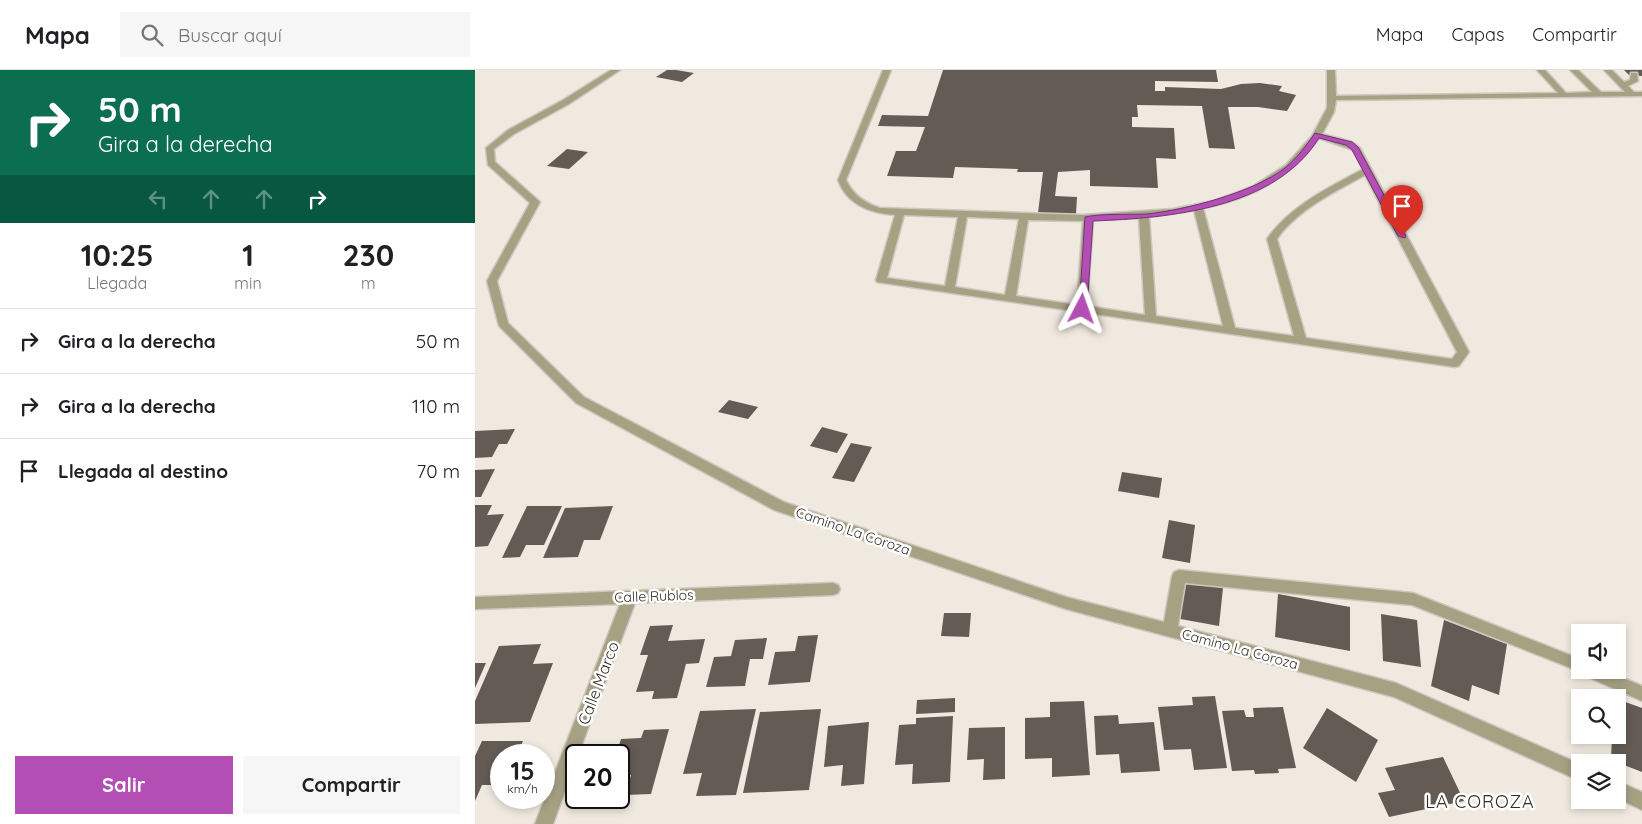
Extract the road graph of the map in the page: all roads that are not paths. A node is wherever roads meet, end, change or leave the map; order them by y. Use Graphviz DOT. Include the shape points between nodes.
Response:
graph roads {
  1 [pos="616,70"];
  2 [pos="887,70"];
  3 [pos="1331,70"];
  4 [pos="1541,70"];
  5 [pos="1574,70"];
  6 [pos="1608,70"];
  7 [pos="1634,75"];
  8 [pos="1624,85"];
  9 [pos="1598,94"];
  10 [pos="1632,94"];
  11 [pos="1642,94"];
  12 [pos="1563,95"];
  13 [pos="1331,98"];
  14 [pos="1317,135"];
  15 [pos="1367,170"];
  16 [pos="1198,206"];
  17 [pos="901,212"];
  18 [pos="963,214"];
  19 [pos="1144,216"];
  20 [pos="1024,217"];
  21 [pos="1088,219"];
  22 [pos="949,290"];
  23 [pos="1011,299"];
  24 [pos="1082,309"];
  25 [pos="1151,319"];
  26 [pos="1230,330"];
  27 [pos="1301,341"];
  28 [pos="833,589"];
  29 [pos="630,597"];
  30 [pos="475,603"];
  31 [pos="1170,630"];
  32 [pos="1571,662"];
  33 [pos="1608,679"];
  34 [pos="1642,694"];
  35 [pos="1571,769"];
  36 [pos="1626,794"];
  37 [pos="1642,801"];
  38 [pos="544,824"];
  1 -- 31 [label="street, Camino La Coroza" via="511,132 490,148 491,163 535,202 492,281 503,324 580,400 779,506 1067,603"];
  2 -- 17 [label="street" via="843,180 845,188 866,207"];
  3 -- 13 [label="street"];
  4 -- 12 [label="street"];
  5 -- 9 [label="street"];
  6 -- 8 [label="street"];
  7 -- 8 [label="street" via="1634,82"];
  8 -- 10 [label="street"];
  9 -- 10 [label="street"];
  9 -- 12 [label="street"];
  10 -- 11 [label="street"];
  12 -- 13 [label="street"];
  13 -- 14 [label="street" via="1331,107"];
  14 -- 15 [label="street" via="1355,148"];
  14 -- 16 [label="street" via="1307,152 1271,182"];
  15 -- 27 [label="street" via="1288,218 1272,239"];
  15 -- 27 [label="street" via="1463,352 1455,363"];
  16 -- 19 [label="street"];
  16 -- 26 [label="street"];
  17 -- 18 [label="street"];
  17 -- 22 [label="street" via="881,280"];
  18 -- 20 [label="street"];
  18 -- 22 [label="street"];
  19 -- 21 [label="street"];
  19 -- 25 [label="street"];
  20 -- 21 [label="street"];
  20 -- 23 [label="street"];
  21 -- 24 [label="street"];
  22 -- 23 [label="street"];
  23 -- 24 [label="street"];
  24 -- 25 [label="street"];
  25 -- 26 [label="street"];
  26 -- 27 [label="street"];
  28 -- 29 [label="street, Calle Rublos"];
  29 -- 30 [label="street, Calle Rublos"];
  29 -- 38 [label="street, Calle Marco"];
  31 -- 32 [label="street" via="1179,576 1413,599"];
  31 -- 35 [label="street, Camino La Coroza" via="1396,690"];
  33 -- 34 [label="street"];
  36 -- 37 [label="street"];
}
